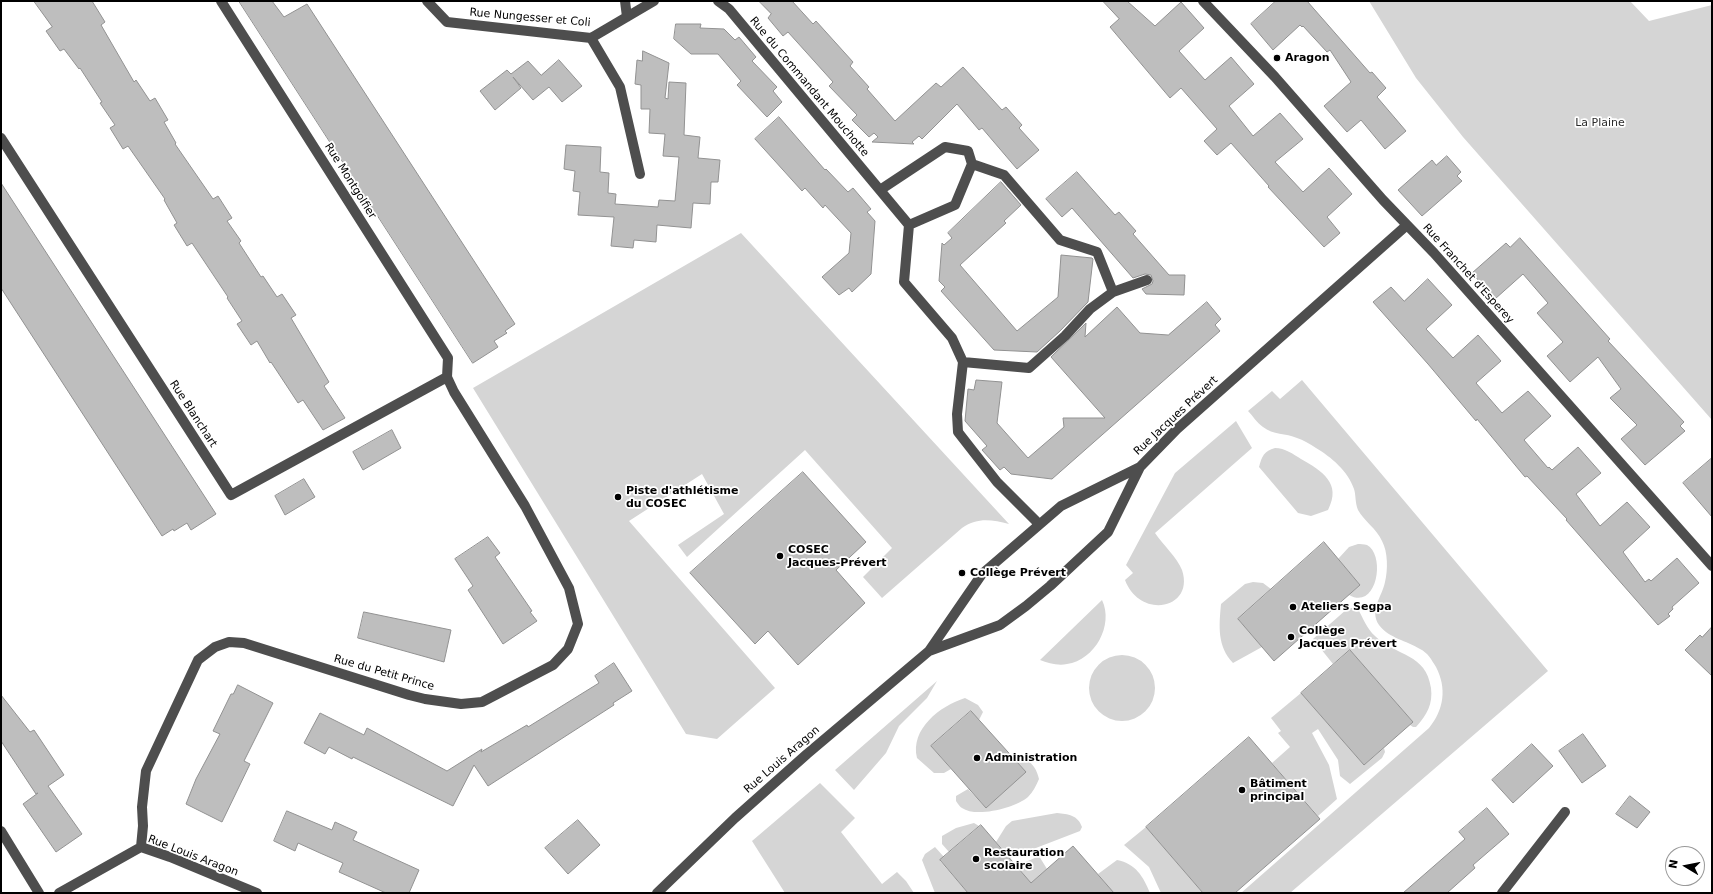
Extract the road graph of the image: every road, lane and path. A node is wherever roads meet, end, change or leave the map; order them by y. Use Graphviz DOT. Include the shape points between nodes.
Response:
graph roads {
  1 [pos="222,1"];
  2 [pos="427,1"];
  3 [pos="625,1"];
  4 [pos="654,1"];
  5 [pos="718,1"];
  6 [pos="1203,1"];
  7 [pos="627,17"];
  8 [pos="591,38"];
  9 [pos="1,138"];
  10 [pos="972,164"];
  11 [pos="640,174"];
  12 [pos="880,190"];
  13 [pos="909,225"];
  14 [pos="1407,225"];
  15 [pos="1147,280"];
  16 [pos="1113,292"];
  17 [pos="963,362"];
  18 [pos="447,377"];
  19 [pos="1140,467"];
  20 [pos="1039,524"];
  21 [pos="1712,566"];
  22 [pos="929,651"];
  23 [pos="1565,812"];
  24 [pos="1,831"];
  25 [pos="141,847"];
  26 [pos="39,893"];
  27 [pos="59,893"];
  28 [pos="257,893"];
  29 [pos="657,893"];
  30 [pos="1502,893"];
  1 -- 18 [label="street, Rue Montgolfier" via="448,358"];
  2 -- 8 [label="street, Rue Nungesser et Coli" via="446,22"];
  3 -- 7 [label="street"];
  4 -- 7 [label="street, Rue Nungesser et Coli"];
  5 -- 12 [label="street, Rue du Commandant Mouchotte" via="729,9"];
  6 -- 14 [label="street, Rue Franchet d'Esperey" via="1275,77"];
  7 -- 8 [label="street, Rue Nungesser et Coli"];
  8 -- 11 [label="street" via="620,87"];
  9 -- 18 [label="street, Rue Blanchart" via="231,495"];
  10 -- 12 [label="street" via="968,151 945,147"];
  10 -- 13 [label="street" via="955,205"];
  10 -- 16 [label="street" via="1004,175 1060,240 1097,252"];
  12 -- 13 [label="street, Rue du Commandant Mouchotte"];
  13 -- 17 [label="street" via="904,282 952,338"];
  14 -- 19 [label="street, Rue Jacques Prévert" via="1177,429"];
  14 -- 21 [label="street, Rue Franchet d'Esperey"];
  15 -- 16 [label="street"];
  16 -- 17 [label="street" via="1090,309 1065,336 1029,368"];
  17 -- 20 [label="street" via="957,414 958,432 997,482"];
  18 -- 25 [label="street, Rue du Petit Prince" via="526,506 569,588 578,624 568,649 553,665 482,702 461,704 414,696 244,643 229,642 215,647 198,660 146,770"];
  19 -- 20 [label="street, Rue Jacques Prévert" via="1061,506"];
  19 -- 22 [label="street" via="1108,532 1050,586 1000,625"];
  20 -- 22 [label="street, Rue Jacques Prévert" via="982,574"];
  22 -- 29 [label="street, Rue Louis Aragon" via="735,818"];
  23 -- 30 [label="street"];
  24 -- 26 [label="street"];
  25 -- 27 [label="street, Rue Louis Aragon"];
  25 -- 28 [label="street, Rue Louis Aragon"];
}
